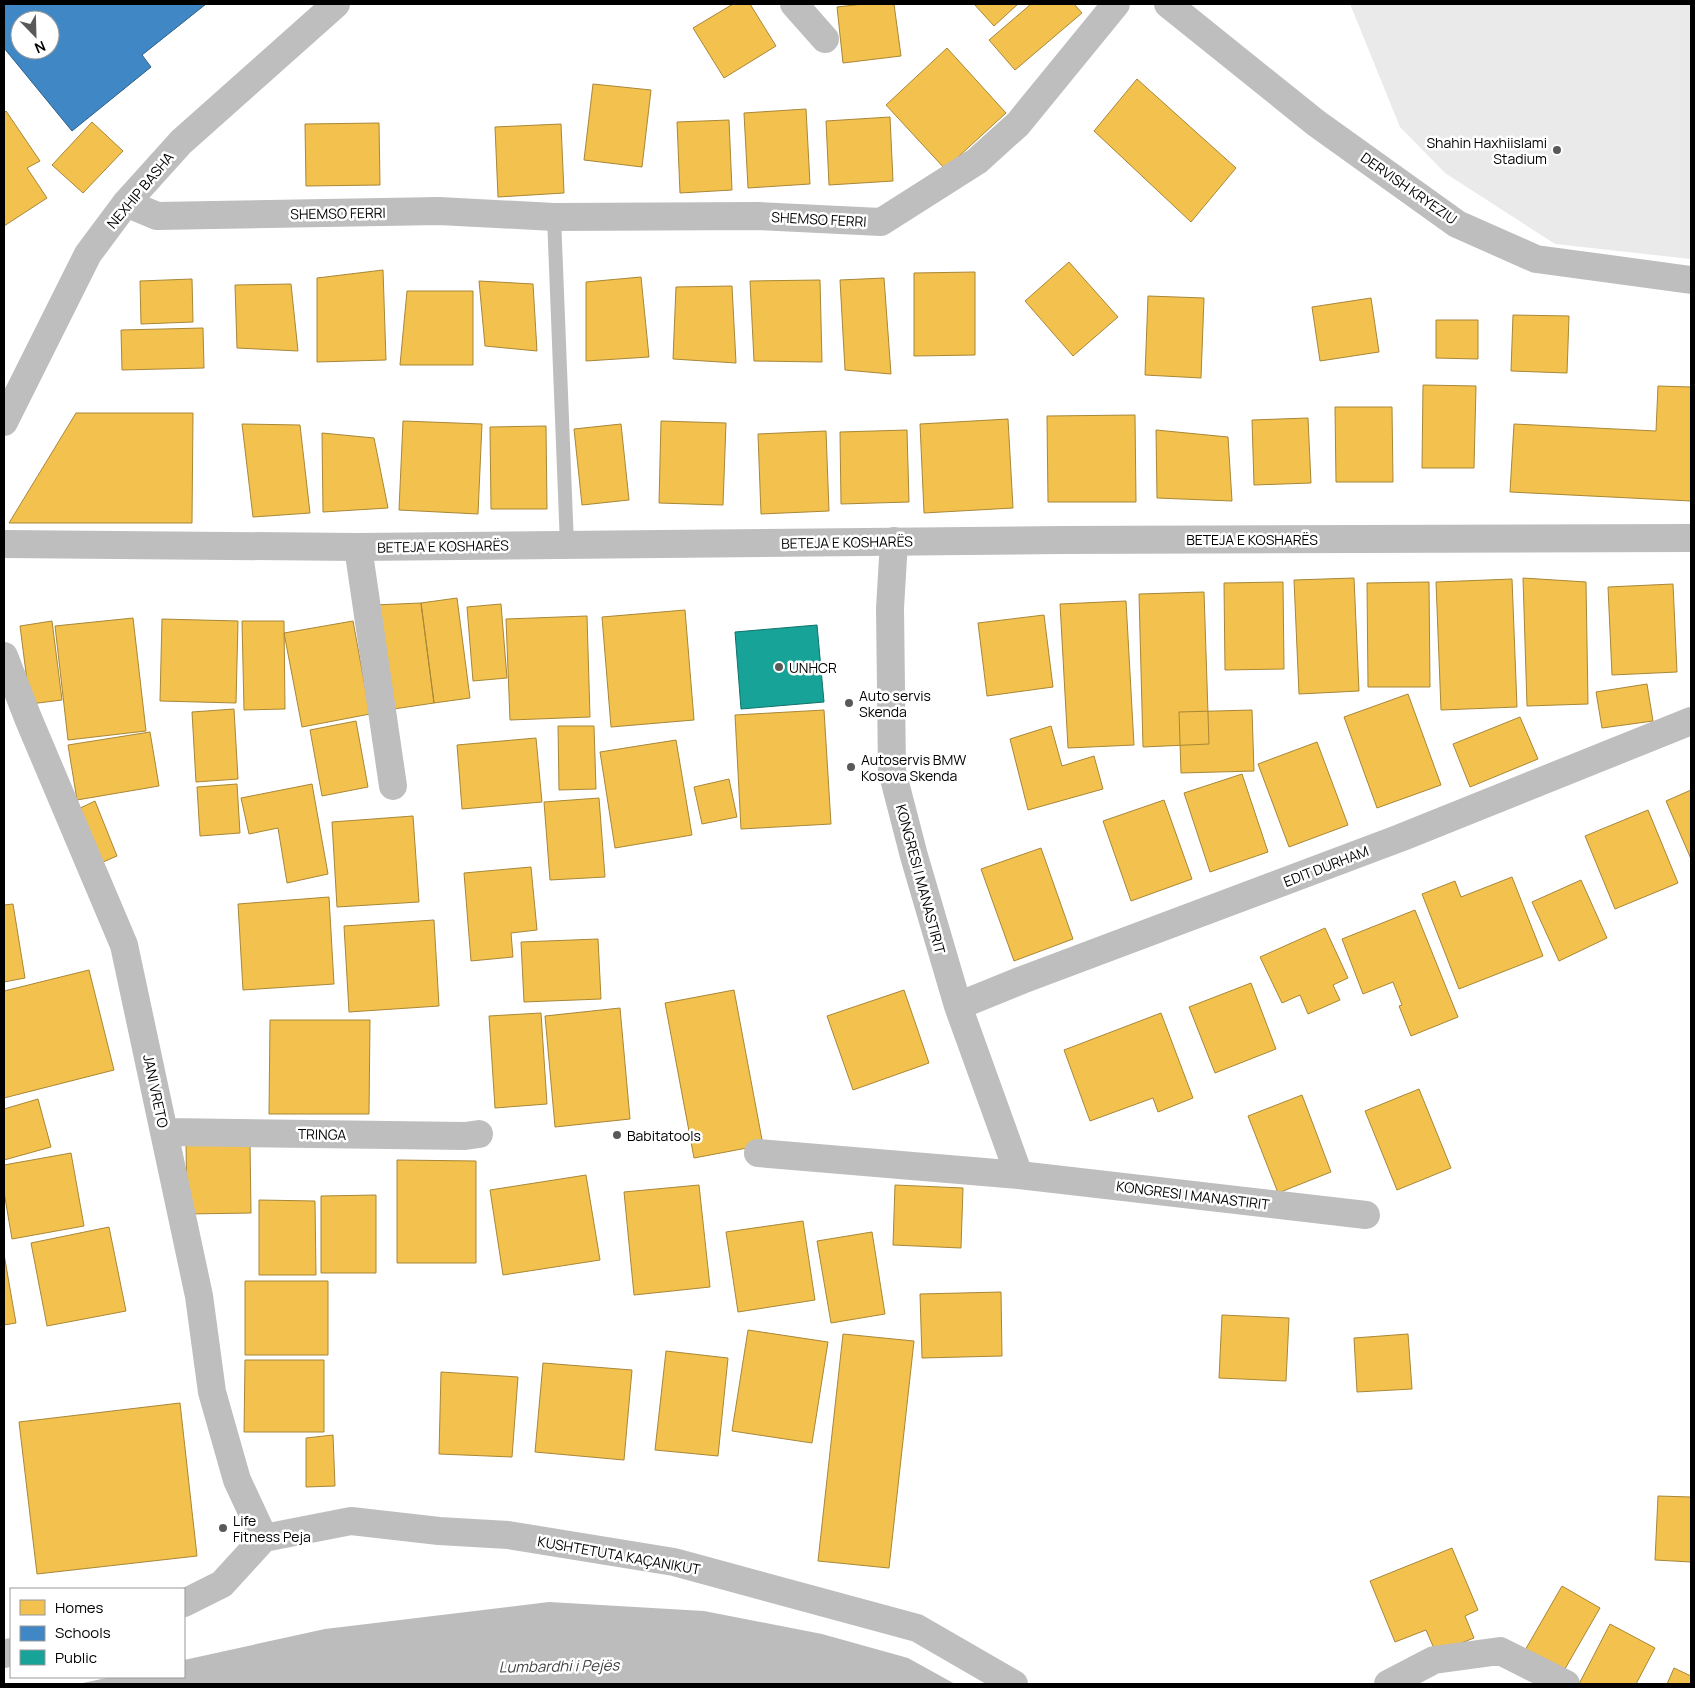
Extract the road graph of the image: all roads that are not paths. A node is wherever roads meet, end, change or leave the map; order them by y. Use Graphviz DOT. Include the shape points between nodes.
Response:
graph roads {
  1 [pos="336,4"];
  2 [pos="794,4"];
  3 [pos="1116,4"];
  4 [pos="1168,4"];
  5 [pos="825,39"];
  6 [pos="126,203"];
  7 [pos="554,217"];
  8 [pos="1691,280"];
  9 [pos="4,422"];
  10 [pos="1691,538"];
  11 [pos="894,541"];
  12 [pos="4,544"];
  13 [pos="567,545"];
  14 [pos="358,547"];
  15 [pos="4,656"];
  16 [pos="1691,721"];
  17 [pos="393,786"];
  18 [pos="958,1006"];
  19 [pos="164,1132"];
  20 [pos="479,1134"];
  21 [pos="758,1153"];
  22 [pos="1019,1175"];
  23 [pos="1366,1215"];
  24 [pos="264,1538"];
  25 [pos="185,1602"];
  26 [pos="1014,1684"];
  27 [pos="1388,1684"];
  28 [pos="1566,1684"];
  1 -- 6 [label="street, NEXHIP BASHA" via="181,142"];
  2 -- 5 [label="street"];
  3 -- 7 [label="street, SHEMSO FERRI" via="1018,124 977,161 881,222 758,216"];
  4 -- 8 [label="street, DERVISH KRYEZIU" via="1316,123 1457,224 1536,259"];
  6 -- 7 [label="street, SHEMSO FERRI" via="157,216 440,212"];
  6 -- 9 [label="street, NEXHIP BASHA" via="88,254"];
  7 -- 13 [label="lane"];
  10 -- 11 [label="street, BETEJA E KOSHARËS"];
  11 -- 13 [label="street, BETEJA E KOSHARËS"];
  11 -- 18 [label="street, KONGRESI I MANASTIRIT" via="890,608 892,771"];
  12 -- 14 [label="street, BETEJA E KOSHARËS"];
  13 -- 14 [label="street, BETEJA E KOSHARËS"];
  14 -- 17 [label="street"];
  15 -- 19 [label="street, JANI VRETO" via="124,946"];
  16 -- 18 [label="street, EDIT DURHAM" via="1400,838"];
  18 -- 22 [label="street, KONGRESI I MANASTIRIT"];
  19 -- 20 [label="street, TRINGA"];
  19 -- 24 [label="street, JANI VRETO" via="199,1296 212,1392 237,1480"];
  21 -- 22 [label="street, KONGRESI I MANASTIRIT"];
  22 -- 23 [label="street, KONGRESI I MANASTIRIT"];
  24 -- 25 [label="street" via="222,1584"];
  24 -- 26 [label="street, KUSHTETUTA KAÇANIKUT" via="351,1521 508,1535 674,1562 917,1628"];
  27 -- 28 [label="street" via="1434,1660 1500,1652"];
}
